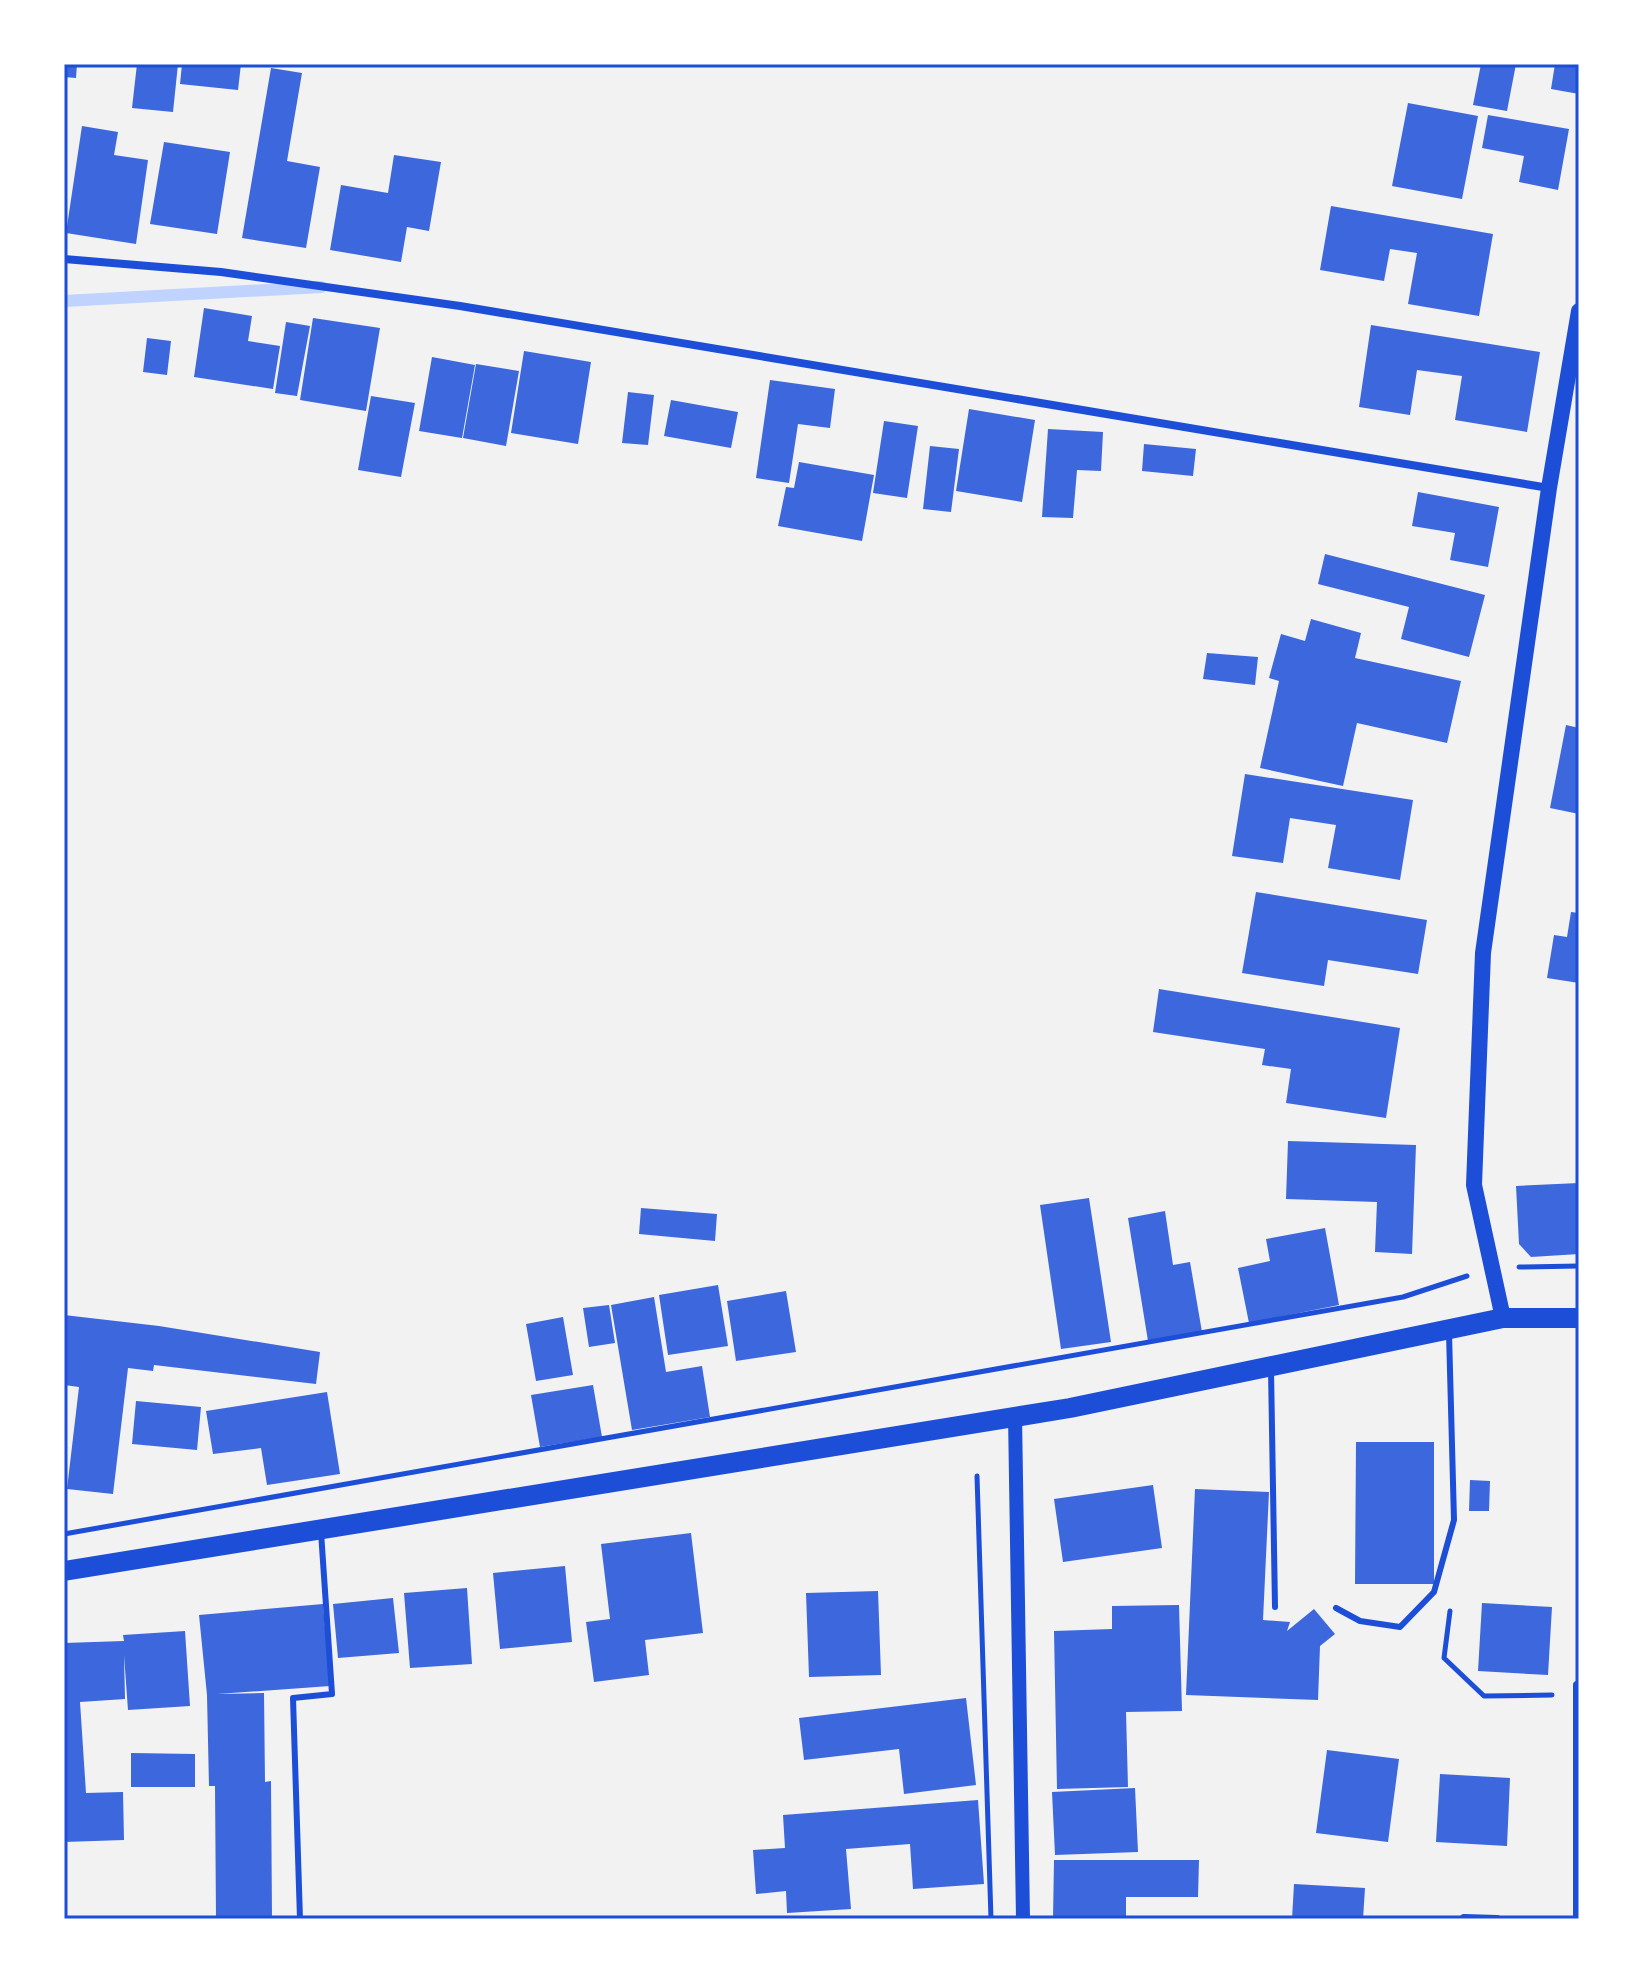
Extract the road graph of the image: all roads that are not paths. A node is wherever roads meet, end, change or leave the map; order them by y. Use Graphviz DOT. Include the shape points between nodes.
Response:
graph roads {
  1 [pos="64,259"];
  2 [pos="1579,311"];
  3 [pos="1549,488"];
  4 [pos="1503,1318"];
  5 [pos="1579,1318"];
  6 [pos="1449,1329"];
  7 [pos="1271,1366"];
  8 [pos="1015,1415"];
  9 [pos="321,1528"];
  10 [pos="64,1571"];
  11 [pos="1275,1607"];
  12 [pos="1336,1608"];
  13 [pos="1577,1685"];
  14 [pos="1464,1918"];
  15 [pos="300,1919"];
  16 [pos="1023,1919"];
  17 [pos="1497,1919"];
  18 [pos="1577,1919"];
  1 -- 3 [label="street" via="221,272 460,306"];
  2 -- 3 [label="main road"];
  3 -- 4 [label="main road" via="1483,953 1474,1185"];
  4 -- 5 [label="main road"];
  4 -- 6 [label="main road"];
  6 -- 7 [label="main road"];
  6 -- 12 [label="lane" via="1454,1520 1434,1592 1400,1627 1360,1621"];
  7 -- 8 [label="main road"];
  7 -- 11 [label="lane"];
  8 -- 9 [label="main road"];
  8 -- 16 [label="street"];
  9 -- 10 [label="main road"];
  9 -- 15 [label="lane" via="332,1694 293,1698"];
  13 -- 18 [label="street"];
  14 -- 17 [label="street"];
}
